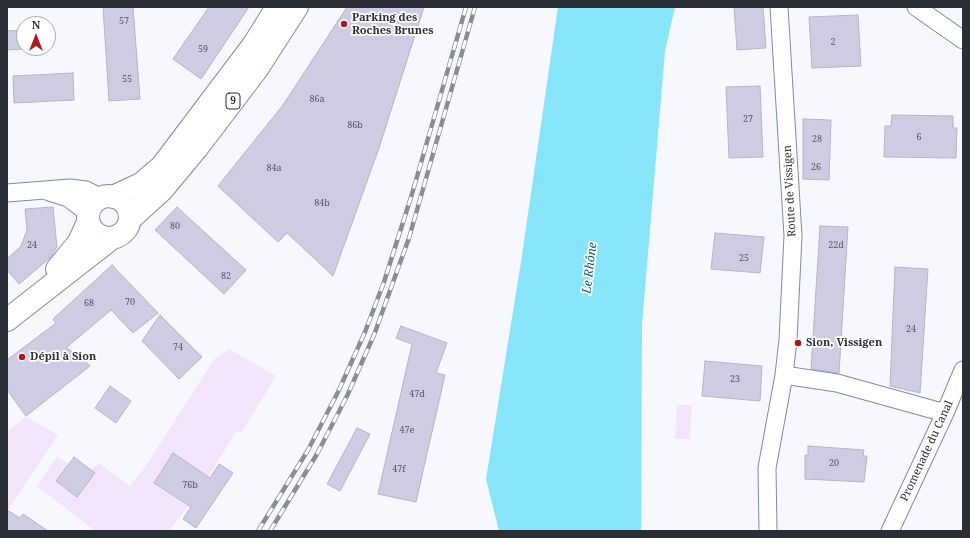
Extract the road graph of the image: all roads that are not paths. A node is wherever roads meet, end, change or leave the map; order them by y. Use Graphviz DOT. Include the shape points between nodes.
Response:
graph roads {
  1 [pos="277,7"];
  2 [pos="297,7"];
  3 [pos="779,7"];
  4 [pos="916,7"];
  5 [pos="963,40"];
  6 [pos="7,193"];
  7 [pos="98,207"];
  8 [pos="130,219"];
  9 [pos="112,238"];
  10 [pos="27,304"];
  11 [pos="7,320"];
  12 [pos="963,370"];
  13 [pos="784,375"];
  14 [pos="945,413"];
  15 [pos="768,531"];
  16 [pos="890,531"];
  1 -- 7 [label="main road, 9" via="250,50 162,166 141,184"];
  2 -- 8 [label="main road, 9" via="257,69 197,148 162,190"];
  3 -- 13 [label="street, Route de Vissigen" via="793,236 790,322"];
  4 -- 5 [label="street"];
  6 -- 7 [label="street" via="70,188 86,190"];
  7 -- 8 [label="main road" via="126,205"];
  7 -- 9 [label="main road" via="96,234"];
  7 -- 10 [label="main road" via="72,252"];
  8 -- 9 [label="main road" via="122,233"];
  9 -- 10 [label="main road"];
  10 -- 11 [label="main road"];
  12 -- 14 [label="street, Promenade du Canal"];
  13 -- 14 [label="street" via="836,383"];
  13 -- 15 [label="street, Route de Vissigen" via="767,468"];
  14 -- 16 [label="street, Promenade du Canal"];
}
